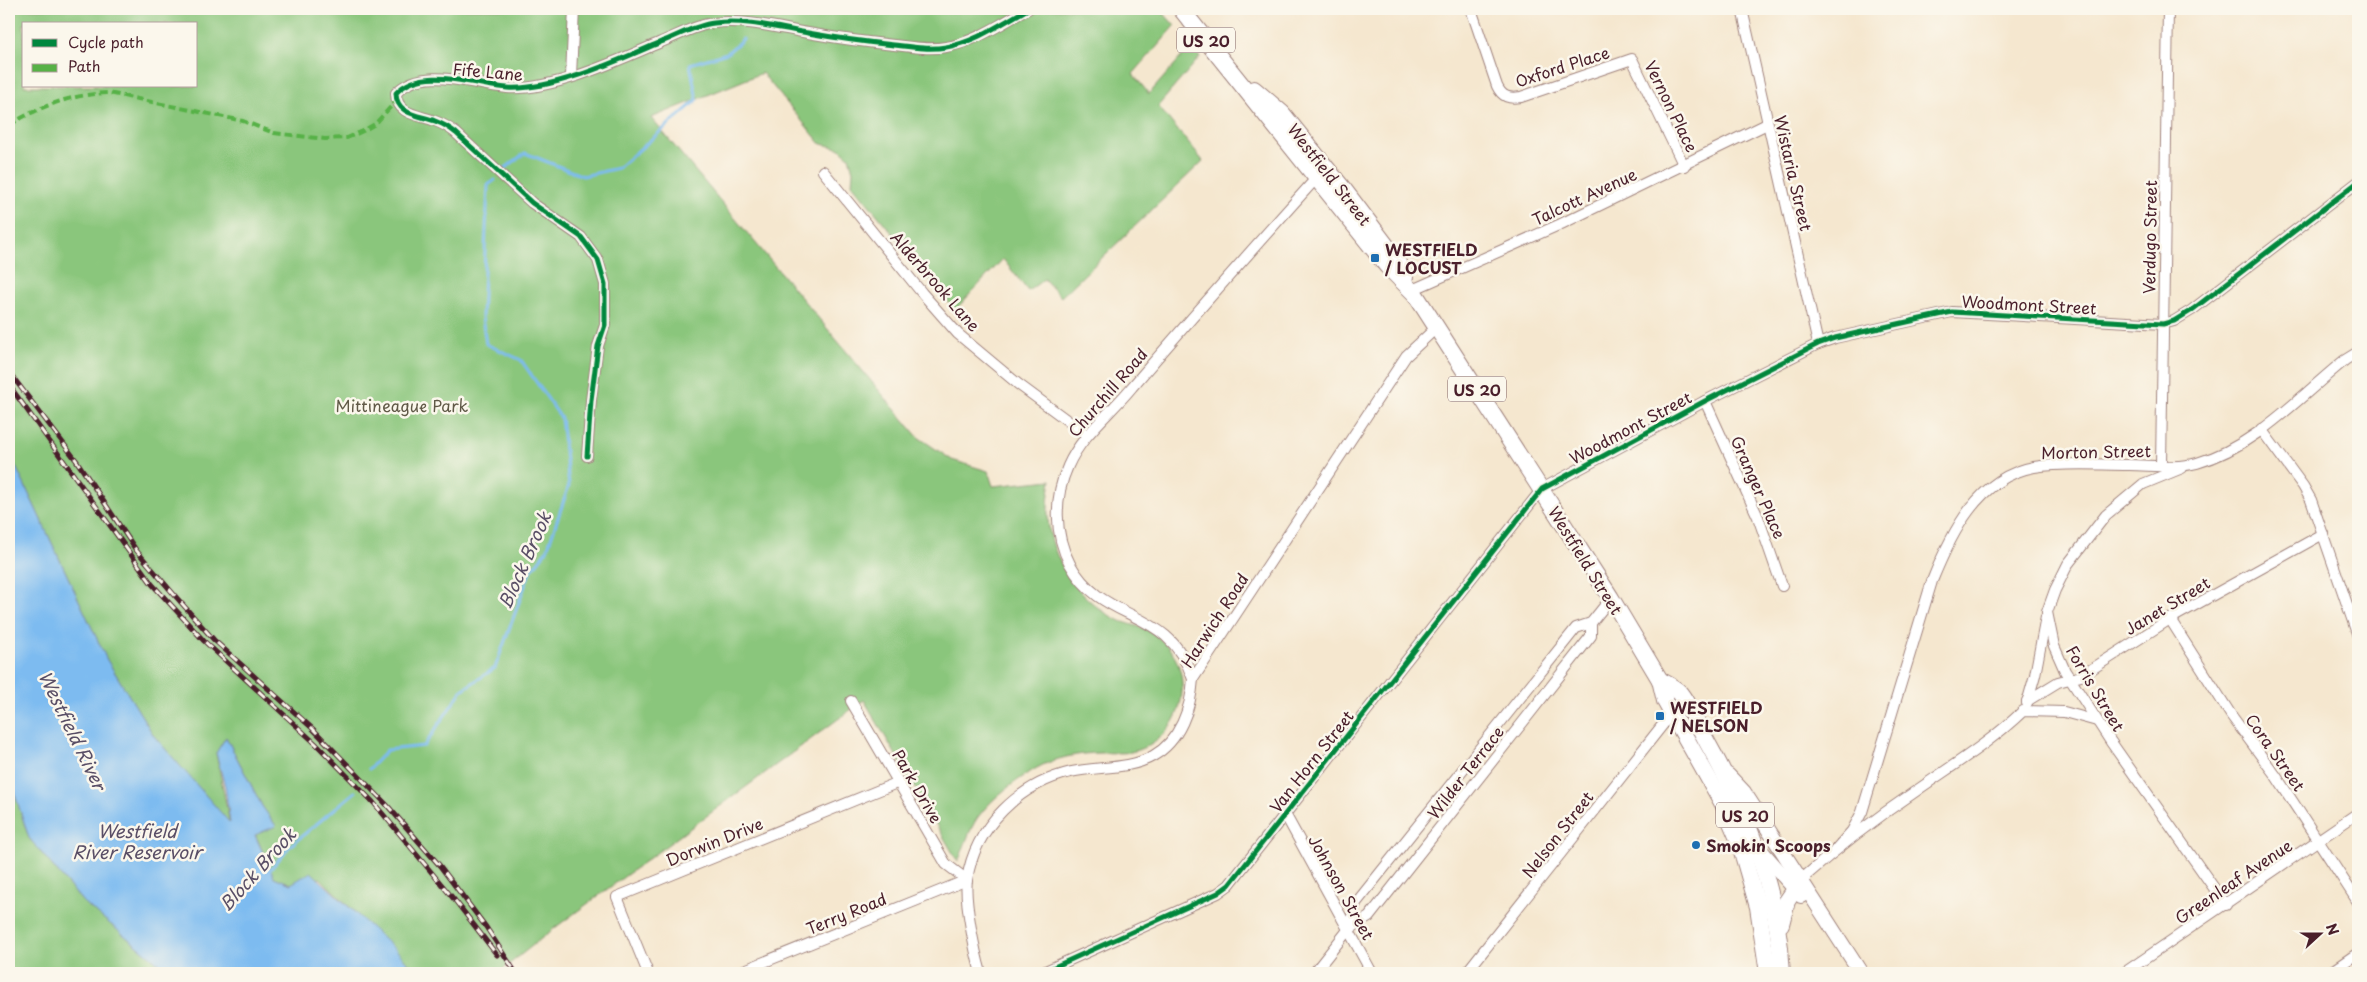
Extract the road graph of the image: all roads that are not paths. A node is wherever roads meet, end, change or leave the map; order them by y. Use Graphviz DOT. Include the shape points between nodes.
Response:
graph roads {
  1 [pos="574,9"];
  2 [pos="1028,9"];
  3 [pos="1181,9"];
  4 [pos="1471,9"];
  5 [pos="1742,9"];
  6 [pos="2168,9"];
  7 [pos="1632,58"];
  8 [pos="571,76"];
  9 [pos="1767,124"];
  10 [pos="1684,166"];
  11 [pos="823,170"];
  12 [pos="1321,173"];
  13 [pos="2358,182"];
  14 [pos="1412,290"];
  15 [pos="2163,324"];
  16 [pos="1437,327"];
  17 [pos="1818,344"];
  18 [pos="2358,352"];
  19 [pos="1705,401"];
  20 [pos="2261,430"];
  21 [pos="1087,436"];
  22 [pos="587,456"];
  23 [pos="2196,463"];
  24 [pos="2161,465"];
  25 [pos="1542,489"];
  26 [pos="2323,534"];
  27 [pos="1782,586"];
  28 [pos="1611,598"];
  29 [pos="2047,612"];
  30 [pos="2170,619"];
  31 [pos="1591,623"];
  32 [pos="2358,636"];
  33 [pos="1193,679"];
  34 [pos="1660,680"];
  35 [pos="2071,680"];
  36 [pos="851,701"];
  37 [pos="2027,701"];
  38 [pos="2023,711"];
  39 [pos="1672,713"];
  40 [pos="1506,715"];
  41 [pos="2097,721"];
  42 [pos="1520,727"];
  43 [pos="1722,769"];
  44 [pos="899,782"];
  45 [pos="1430,811"];
  46 [pos="2358,813"];
  47 [pos="1285,814"];
  48 [pos="1444,822"];
  49 [pos="2318,841"];
  50 [pos="1757,846"];
  51 [pos="1836,849"];
  52 [pos="967,880"];
  53 [pos="1798,884"];
  54 [pos="2358,902"];
  55 [pos="2226,905"];
  56 [pos="1348,930"];
  57 [pos="1779,939"];
  58 [pos="2358,953"];
  59 [pos="648,973"];
  60 [pos="737,973"];
  61 [pos="981,973"];
  62 [pos="1041,973"];
  63 [pos="1314,973"];
  64 [pos="1372,973"];
  65 [pos="1466,973"];
  66 [pos="1768,973"];
  67 [pos="1782,973"];
  68 [pos="1861,973"];
  69 [pos="2124,973"];
  70 [pos="2329,973"];
  1 -- 8 [label="street"];
  2 -- 8 [label="street, Fife Lane" via="960,43 925,48 767,26 715,23 695,27"];
  3 -- 12 [label="main road, Westfield Street / US 20" via="1232,70 1282,113"];
  4 -- 7 [label="street, Oxford Place" via="1497,86 1510,98"];
  5 -- 9 [label="street, Wistaria Street"];
  6 -- 15 [label="street, Verdugo Street"];
  7 -- 10 [label="street, Vernon Place"];
  8 -- 22 [label="street, Fife Lane" via="553,83 508,88 435,78 404,84 396,97 404,111 439,123 456,133 543,212 581,237 598,260 605,284 605,325 598,346"];
  9 -- 10 [label="street, Talcott Avenue"];
  9 -- 17 [label="street, Wistaria Street"];
  10 -- 14 [label="street, Talcott Avenue"];
  11 -- 21 [label="street, Alderbrook Lane" via="958,334"];
  12 -- 14 [label="main road, Westfield Street / US 20" via="1387,266"];
  12 -- 21 [label="street, Churchill Road"];
  13 -- 15 [label="street, Woodmont Street" via="2192,310"];
  14 -- 16 [label="main road, Westfield Street / US 20"];
  15 -- 17 [label="street, Woodmont Street" via="1952,312"];
  15 -- 24 [label="street, Verdugo Street"];
  16 -- 25 [label="main road, Westfield Street / US 20"];
  16 -- 33 [label="street, Harwich Road" via="1406,356"];
  17 -- 19 [label="street, Woodmont Street"];
  18 -- 20 [label="street, Morton Street"];
  19 -- 25 [label="street, Woodmont Street"];
  19 -- 27 [label="street, Granger Place" via="1758,517"];
  20 -- 23 [label="street, Morton Street" via="2231,450"];
  20 -- 26 [label="street" via="2303,486"];
  21 -- 33 [label="street, Churchill Road" via="1072,457 1062,484 1057,518 1062,548 1091,593 1169,637 1180,650"];
  23 -- 24 [label="street, Morton Street"];
  23 -- 29 [label="street" via="2143,484 2106,515 2068,564"];
  24 -- 51 [label="street, Morton Street" via="2033,468 2002,479 1978,499 1942,558 1862,812 1852,831"];
  25 -- 28 [label="main road, Westfield Street / US 20"];
  25 -- 47 [label="street, Van Horn Street"];
  26 -- 30 [label="street, Janet Street"];
  26 -- 32 [label="street"];
  28 -- 31 [label="street, Wilder Terrace"];
  28 -- 34 [label="main road, Westfield Street / US 20"];
  29 -- 35 [label="street, Forris Street" via="2054,646"];
  29 -- 37 [label="street"];
  30 -- 35 [label="street, Janet Street"];
  30 -- 49 [label="street, Cora Street"];
  31 -- 40 [label="street, Wilder Terrace" via="1576,628"];
  31 -- 42 [label="street, Wilder Terrace" via="1591,636"];
  33 -- 52 [label="street, Harwich Road" via="1185,717 1163,749 1133,764 1061,774 1022,794 997,816 981,839"];
  34 -- 39 [label="main road, Westfield Street / US 20"];
  34 -- 43 [label="main road, Westfield Street / US 20" via="1679,692"];
  35 -- 37 [label="street, Janet Street" via="2058,682"];
  35 -- 41 [label="street, Forris Street"];
  36 -- 44 [label="street, Park Drive"];
  37 -- 38 [label="street"];
  38 -- 41 [label="street" via="2064,712"];
  38 -- 51 [label="street" via="1999,734"];
  39 -- 65 [label="street, Nelson Street"];
  39 -- 66 [label="main road, Westfield Street / US 20" via="1723,804 1739,841 1758,907"];
  40 -- 42 [label="street"];
  40 -- 45 [label="street, Wilder Terrace"];
  41 -- 55 [label="street, Forris Street"];
  42 -- 48 [label="street, Wilder Terrace"];
  43 -- 50 [label="main road, Westfield Street / US 20"];
  43 -- 53 [label="main road" via="1744,792"];
  44 -- 52 [label="street, Park Drive" via="946,864"];
  44 -- 59 [label="street, Dorwin Drive" via="617,897"];
  45 -- 48 [label="street"];
  45 -- 56 [label="street, Wilder Terrace" via="1356,903"];
  46 -- 49 [label="street, Greenleaf Avenue"];
  47 -- 56 [label="street, Johnson Street"];
  47 -- 62 [label="street, Van Horn Street" via="1226,888"];
  48 -- 56 [label="street, Wilder Terrace" via="1369,917"];
  49 -- 54 [label="street, Cora Street"];
  49 -- 55 [label="street, Greenleaf Avenue"];
  50 -- 53 [label="main road"];
  50 -- 57 [label="main road, Westfield Street / US 20" via="1770,886"];
  51 -- 53 [label="street"];
  52 -- 60 [label="street, Terry Road"];
  52 -- 61 [label="street, Harwich Road"];
  53 -- 57 [label="main road" via="1784,910"];
  53 -- 68 [label="main road"];
  55 -- 69 [label="street, Greenleaf Avenue"];
  56 -- 63 [label="street, Wilder Terrace"];
  56 -- 64 [label="street, Johnson Street"];
  57 -- 67 [label="main road, Westfield Street / US 20"];
  58 -- 70 [label="street"];
}
